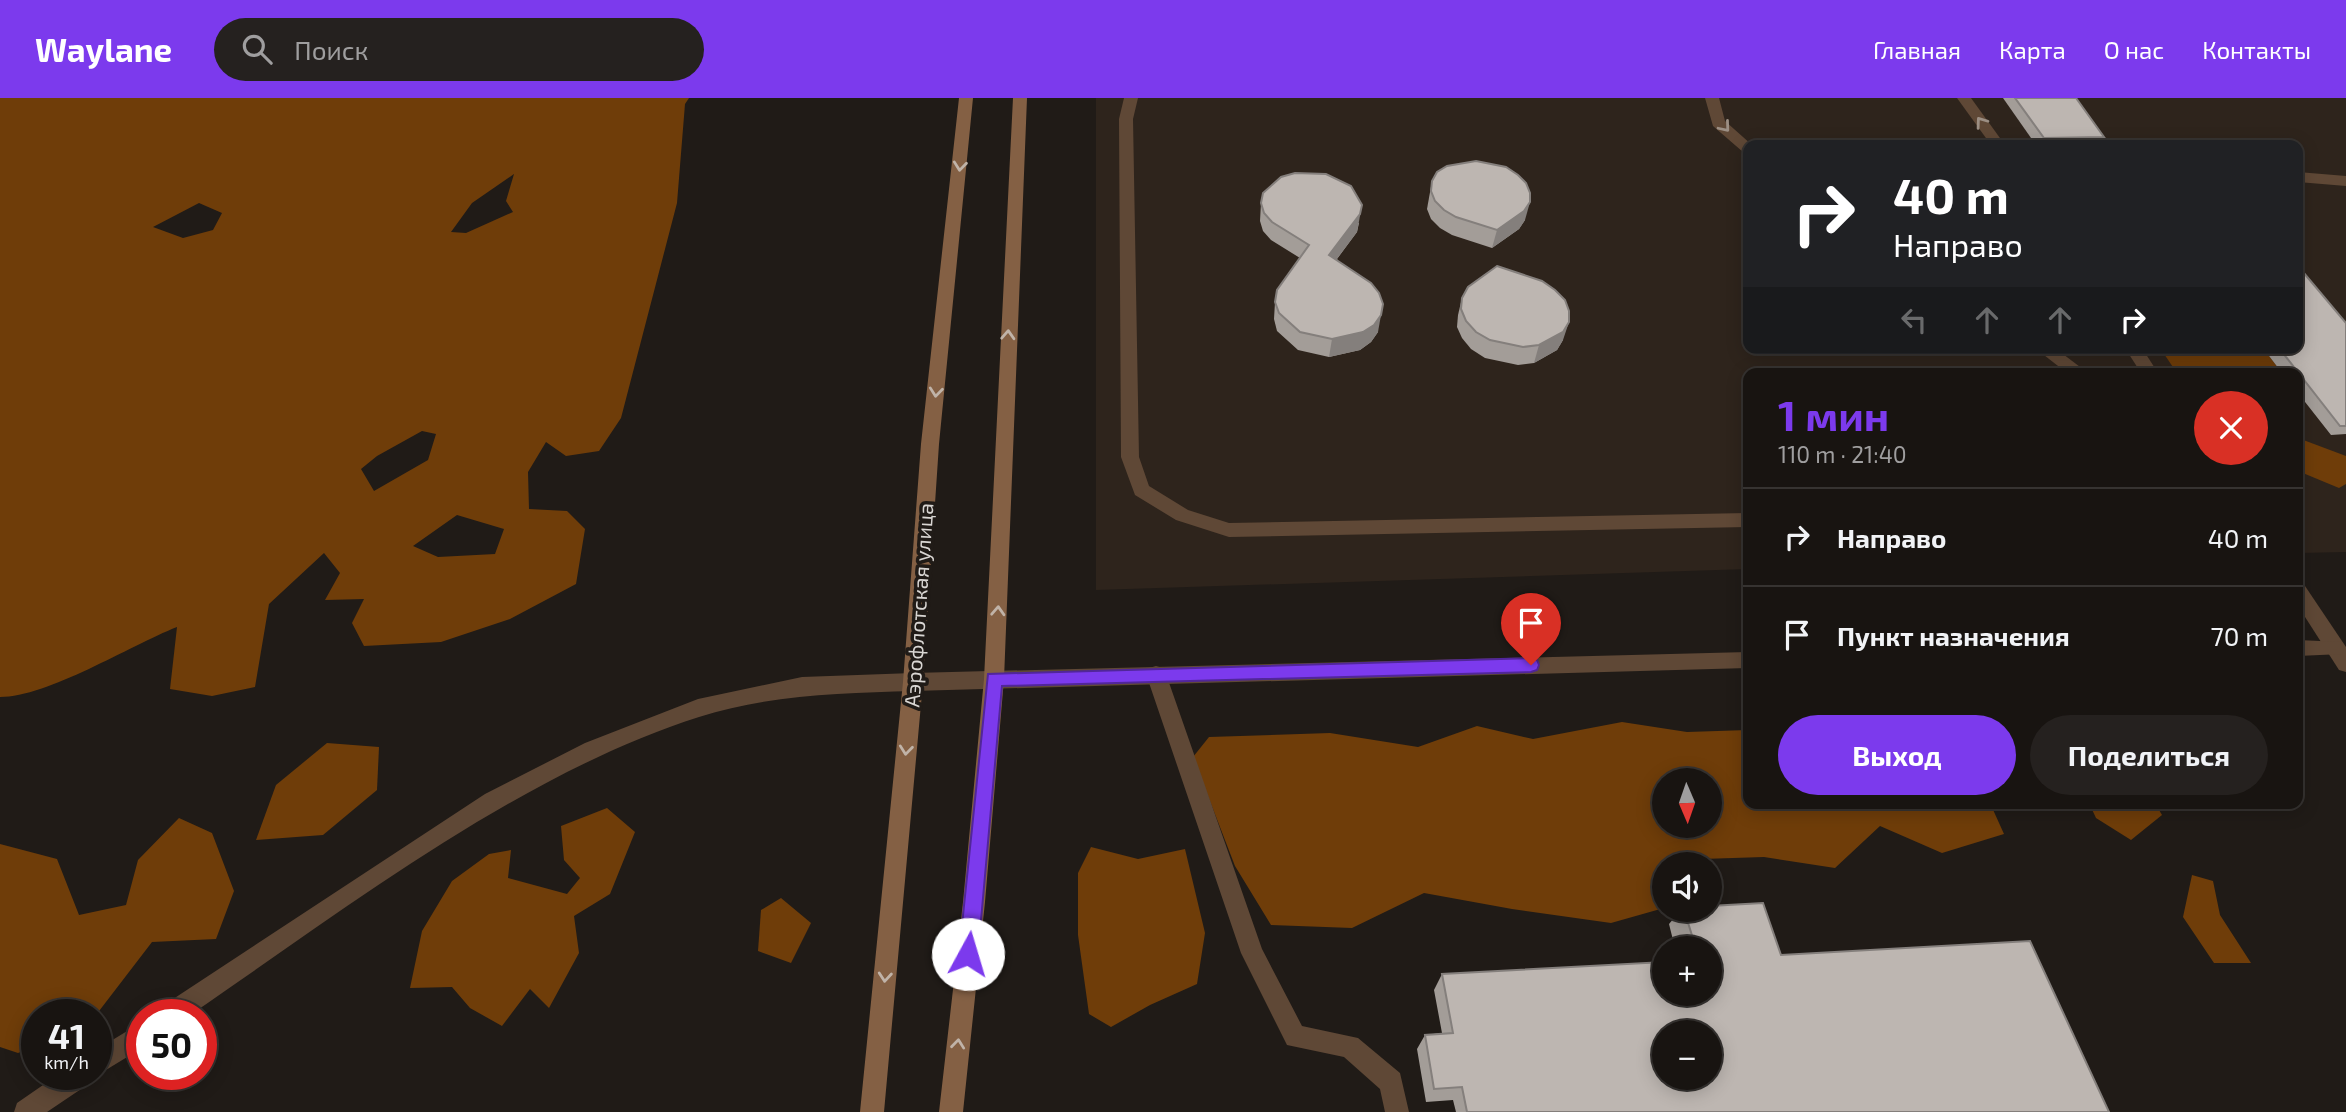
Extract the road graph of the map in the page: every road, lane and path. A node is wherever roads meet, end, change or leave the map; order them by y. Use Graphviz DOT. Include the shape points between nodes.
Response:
graph roads {
  1 [pos="966,98"];
  2 [pos="1020,98"];
  3 [pos="1131,98"];
  4 [pos="1712,98"];
  5 [pos="1964,98"];
  6 [pos="1994,140"];
  7 [pos="1743,145"];
  8 [pos="2303,177"];
  9 [pos="2346,181"];
  10 [pos="2052,354"];
  11 [pos="2073,368"];
  12 [pos="1743,520"];
  13 [pos="2303,598"];
  14 [pos="2303,649"];
  15 [pos="2342,653"];
  16 [pos="1743,660"];
  17 [pos="1156,674"];
  18 [pos="994,679"];
  19 [pos="913,682"];
  20 [pos="193,999"];
  21 [pos="58,1090"];
  22 [pos="26,1112"];
  23 [pos="872,1112"];
  24 [pos="951,1112"];
  25 [pos="1397,1112"];
  1 -- 19 [label="main road, Аэрофлотская улица, one-way" via="930,444"];
  18 -- 2 [label="main road, one-way"];
  3 -- 12 [label="street" via="1126,119 1130,457 1141,490 1182,515 1229,530"];
  4 -- 7 [label="street, one-way" via="1718,123"];
  6 -- 5 [label="street, one-way"];
  8 -- 9 [label="lane"];
  10 -- 11 [label="street"];
  13 -- 15 [label="street"];
  14 -- 15 [label="street"];
  16 -- 17 [label="street"];
  17 -- 18 [label="street"];
  17 -- 25 [label="street" via="1252,953 1295,1037 1350,1046 1391,1082"];
  18 -- 19 [label="street"];
  24 -- 18 [label="main road, one-way"];
  19 -- 20 [label="street" via="789,689 698,708 592,750 494,801"];
  19 -- 23 [label="main road, Аэрофлотская улица, one-way"];
  21 -- 22 [label="street"];
}
